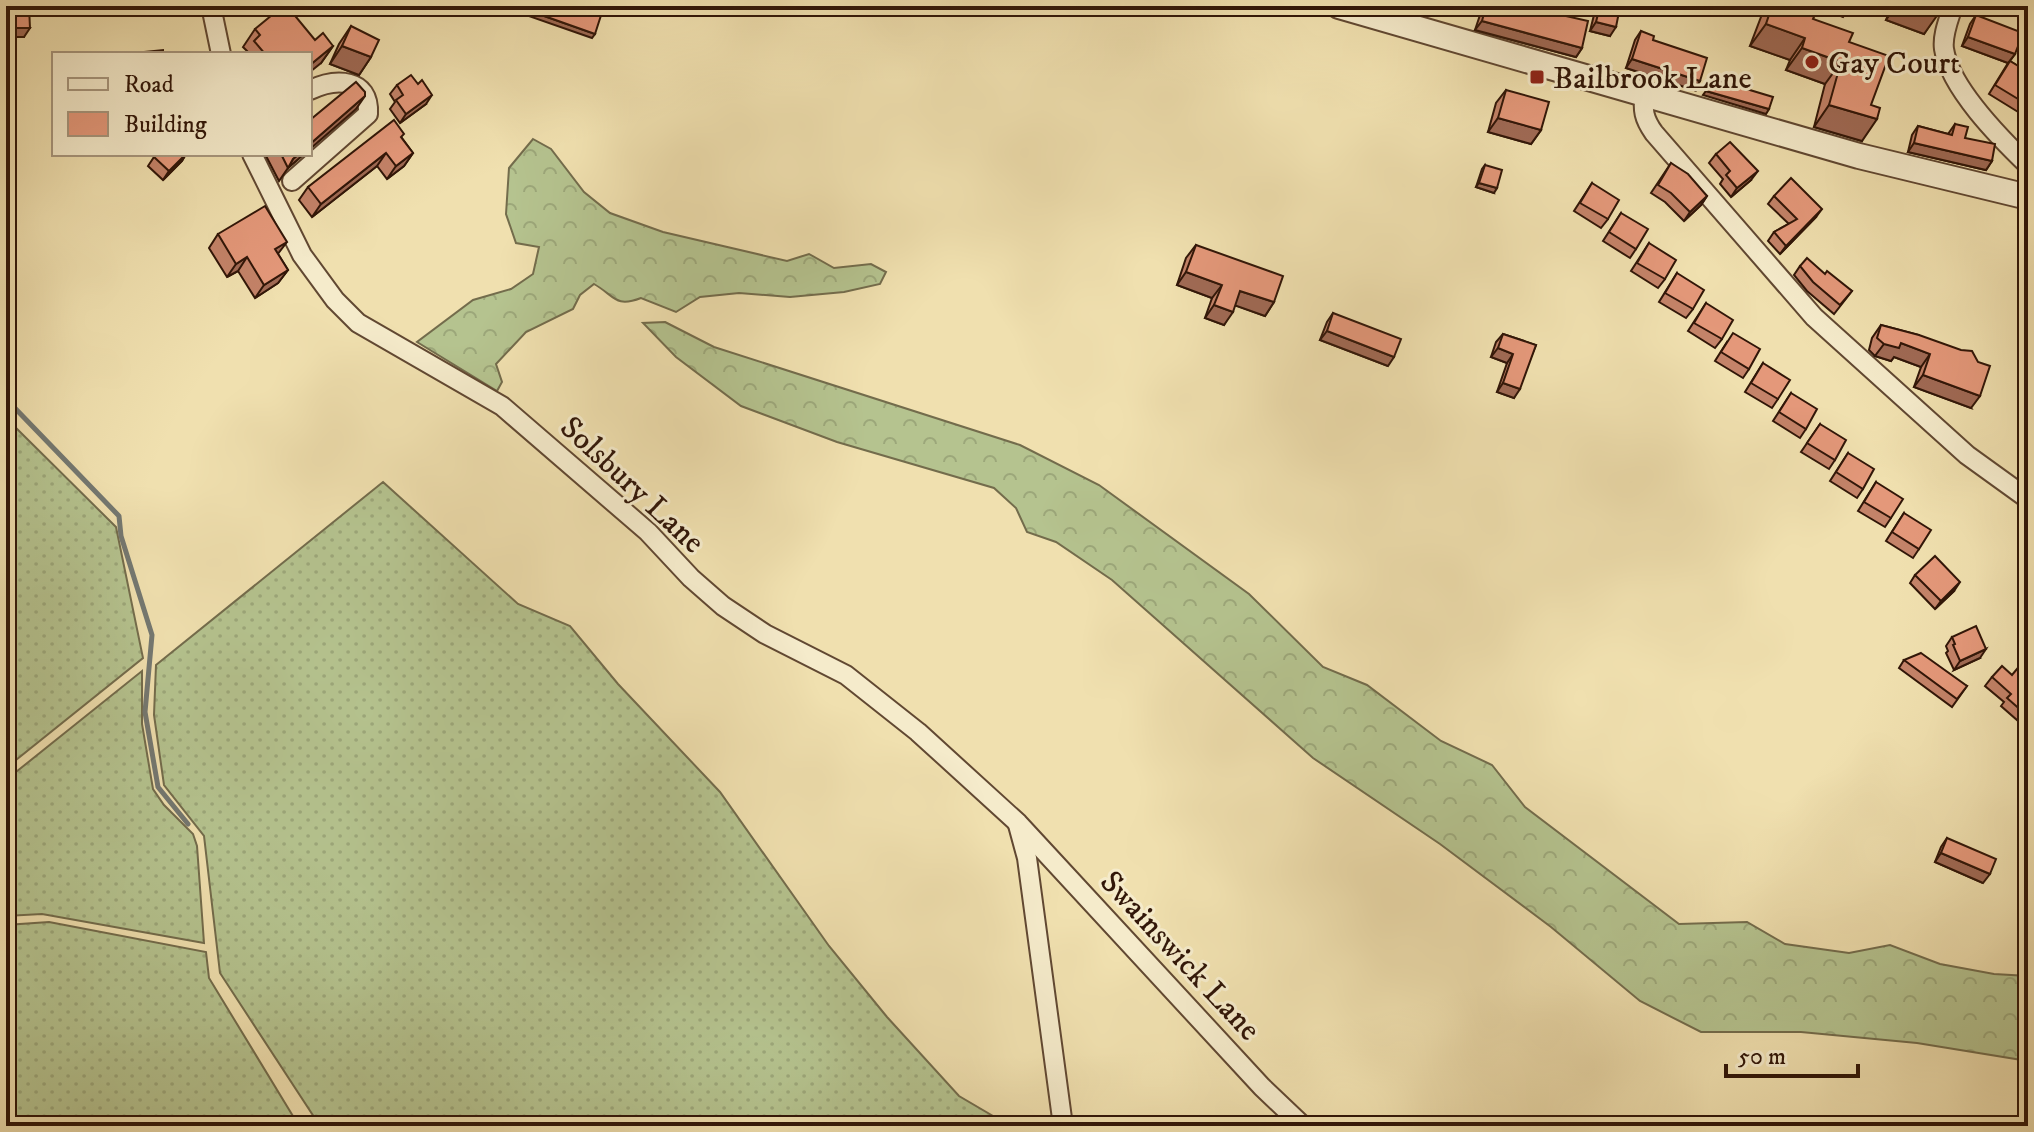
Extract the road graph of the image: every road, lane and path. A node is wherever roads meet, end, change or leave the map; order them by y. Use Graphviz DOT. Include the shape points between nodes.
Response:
graph roads {
  1 [pos="211,6"];
  2 [pos="1339,6"];
  3 [pos="1953,6"];
  4 [pos="221,52"];
  5 [pos="312,89"];
  6 [pos="1645,93"];
  7 [pos="253,156"];
  8 [pos="2028,165"];
  9 [pos="292,181"];
  10 [pos="2028,197"];
  11 [pos="2028,499"];
  12 [pos="1018,823"];
  13 [pos="1063,1126"];
  14 [pos="1303,1126"];
  1 -- 4 [label="street"];
  2 -- 6 [label="street"];
  3 -- 8 [label="street" via="1944,49 1957,79 1992,129"];
  5 -- 9 [label="street" via="332,81 348,83 369,100 368,114"];
  6 -- 10 [label="street" via="1859,156"];
  6 -- 11 [label="street" via="1643,109 1654,133 1814,317 1967,455"];
  7 -- 12 [label="street, Solsbury Lane" via="302,255 358,323 502,406 637,522 723,606 846,675"];
  12 -- 13 [label="street"];
  12 -- 14 [label="street, Swainswick Lane"];
}
